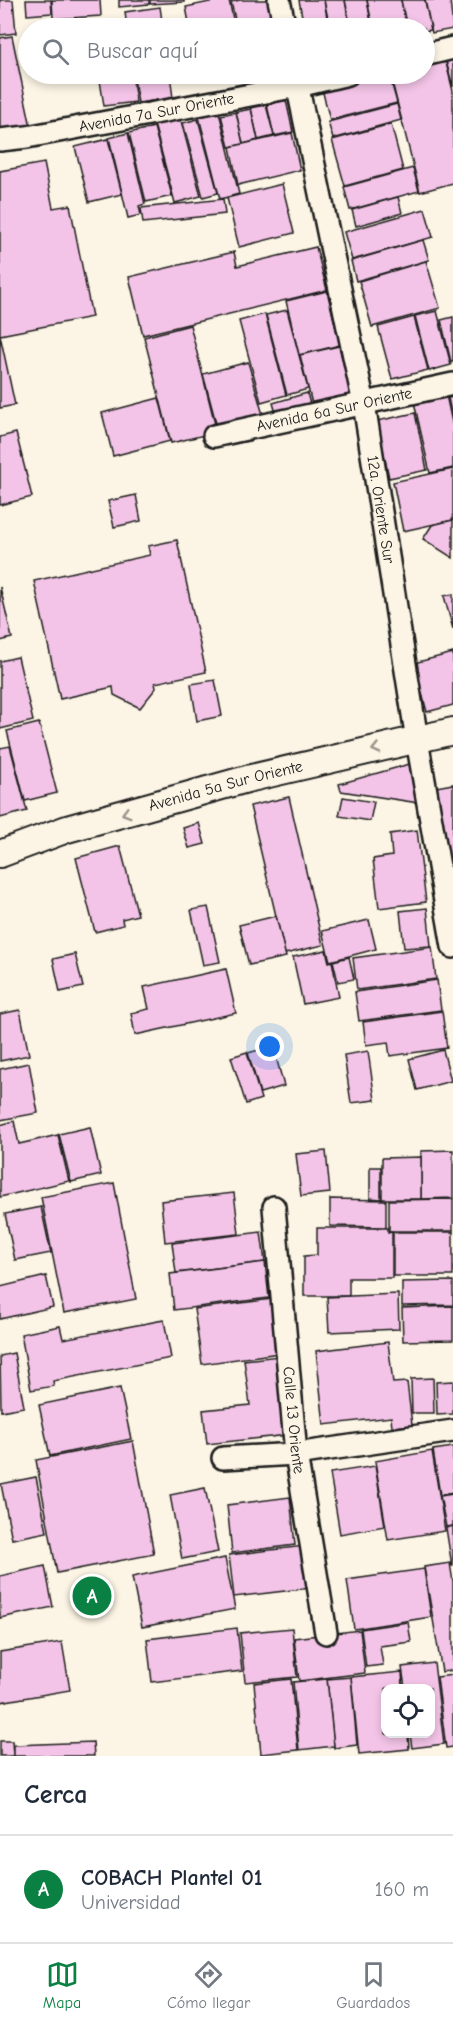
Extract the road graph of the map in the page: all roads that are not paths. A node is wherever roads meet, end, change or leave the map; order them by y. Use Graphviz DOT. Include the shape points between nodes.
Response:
graph roads {
  1 [pos="279,0"];
  2 [pos="283,18"];
  3 [pos="453,48"];
  4 [pos="435,52"];
  5 [pos="278,84"];
  6 [pos="298,84"];
  7 [pos="0,140"];
  8 [pos="453,384"];
  9 [pos="364,404"];
  10 [pos="214,436"];
  11 [pos="453,731"];
  12 [pos="417,740"];
  13 [pos="0,854"];
  14 [pos="453,947"];
  15 [pos="274,1207"];
  16 [pos="453,1431"];
  17 [pos="296,1454"];
  18 [pos="223,1458"];
  19 [pos="326,1633"];
  1 -- 2 [label="street"];
  3 -- 4 [label="street"];
  5 -- 7 [label="street, Avenida 7a Sur Oriente"];
  6 -- 9 [label="street, 12a. Oriente Sur"];
  8 -- 9 [label="street, Avenida 6a Sur Oriente"];
  9 -- 10 [label="street, Avenida 6a Sur Oriente"];
  9 -- 12 [label="street, 12a. Oriente Sur"];
  11 -- 12 [label="street, Avenida 5a Sur Oriente"];
  12 -- 13 [label="street, Avenida 5a Sur Oriente, one-way" via="247,779 68,829"];
  12 -- 14 [label="street, 12a. Oriente Sur"];
  15 -- 17 [label="street, Calle 13 Oriente"];
  16 -- 17 [label="street"];
  17 -- 18 [label="street"];
  17 -- 19 [label="street, Calle 13 Oriente"];
}
